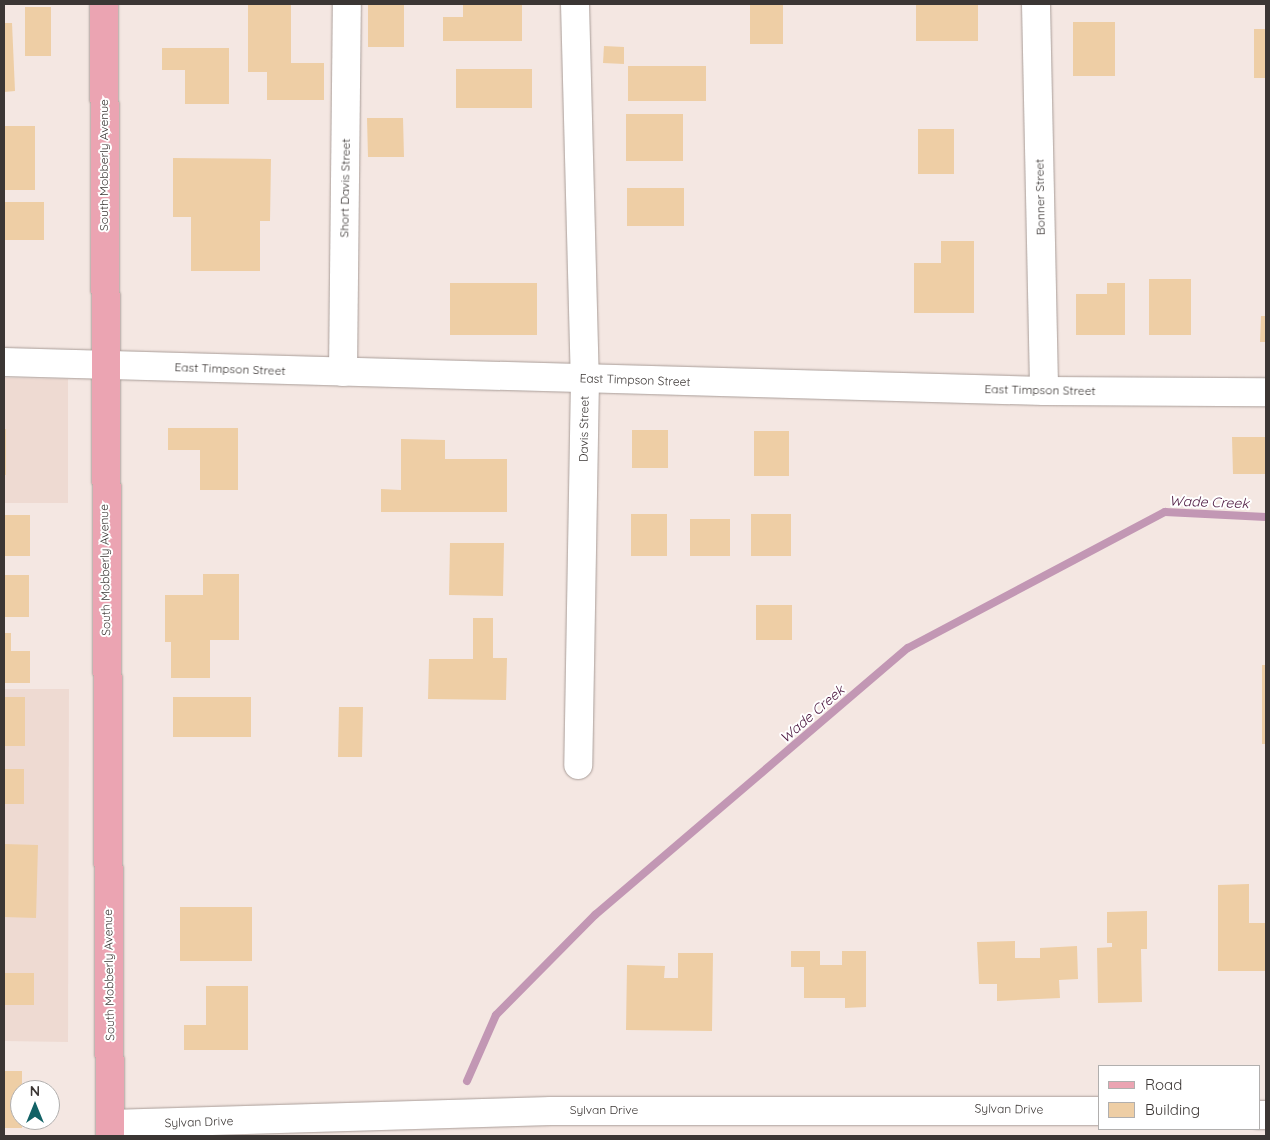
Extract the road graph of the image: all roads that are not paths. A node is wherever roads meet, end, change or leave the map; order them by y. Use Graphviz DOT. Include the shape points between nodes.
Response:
graph roads {
  1 [pos="104,4"];
  2 [pos="347,4"];
  3 [pos="575,4"];
  4 [pos="1036,4"];
  5 [pos="4,362"];
  6 [pos="103,365"];
  7 [pos="343,372"];
  8 [pos="584,379"];
  9 [pos="1044,391"];
  10 [pos="1266,392"];
  11 [pos="578,765"];
  12 [pos="1098,1111"];
  13 [pos="110,1130"];
  1 -- 6 [label="main road, South Mobberly Avenue"];
  2 -- 7 [label="street, Short Davis Street"];
  3 -- 8 [label="street, Davis Street"];
  4 -- 9 [label="street, Bonner Street"];
  5 -- 6 [label="street, East Timpson Street"];
  6 -- 7 [label="street, East Timpson Street"];
  6 -- 13 [label="main road, South Mobberly Avenue"];
  7 -- 8 [label="street, East Timpson Street"];
  8 -- 9 [label="street, East Timpson Street"];
  8 -- 11 [label="street, Davis Street"];
  9 -- 10 [label="street, East Timpson Street"];
  12 -- 13 [label="street, Sylvan Drive" via="551,1111"];
}
